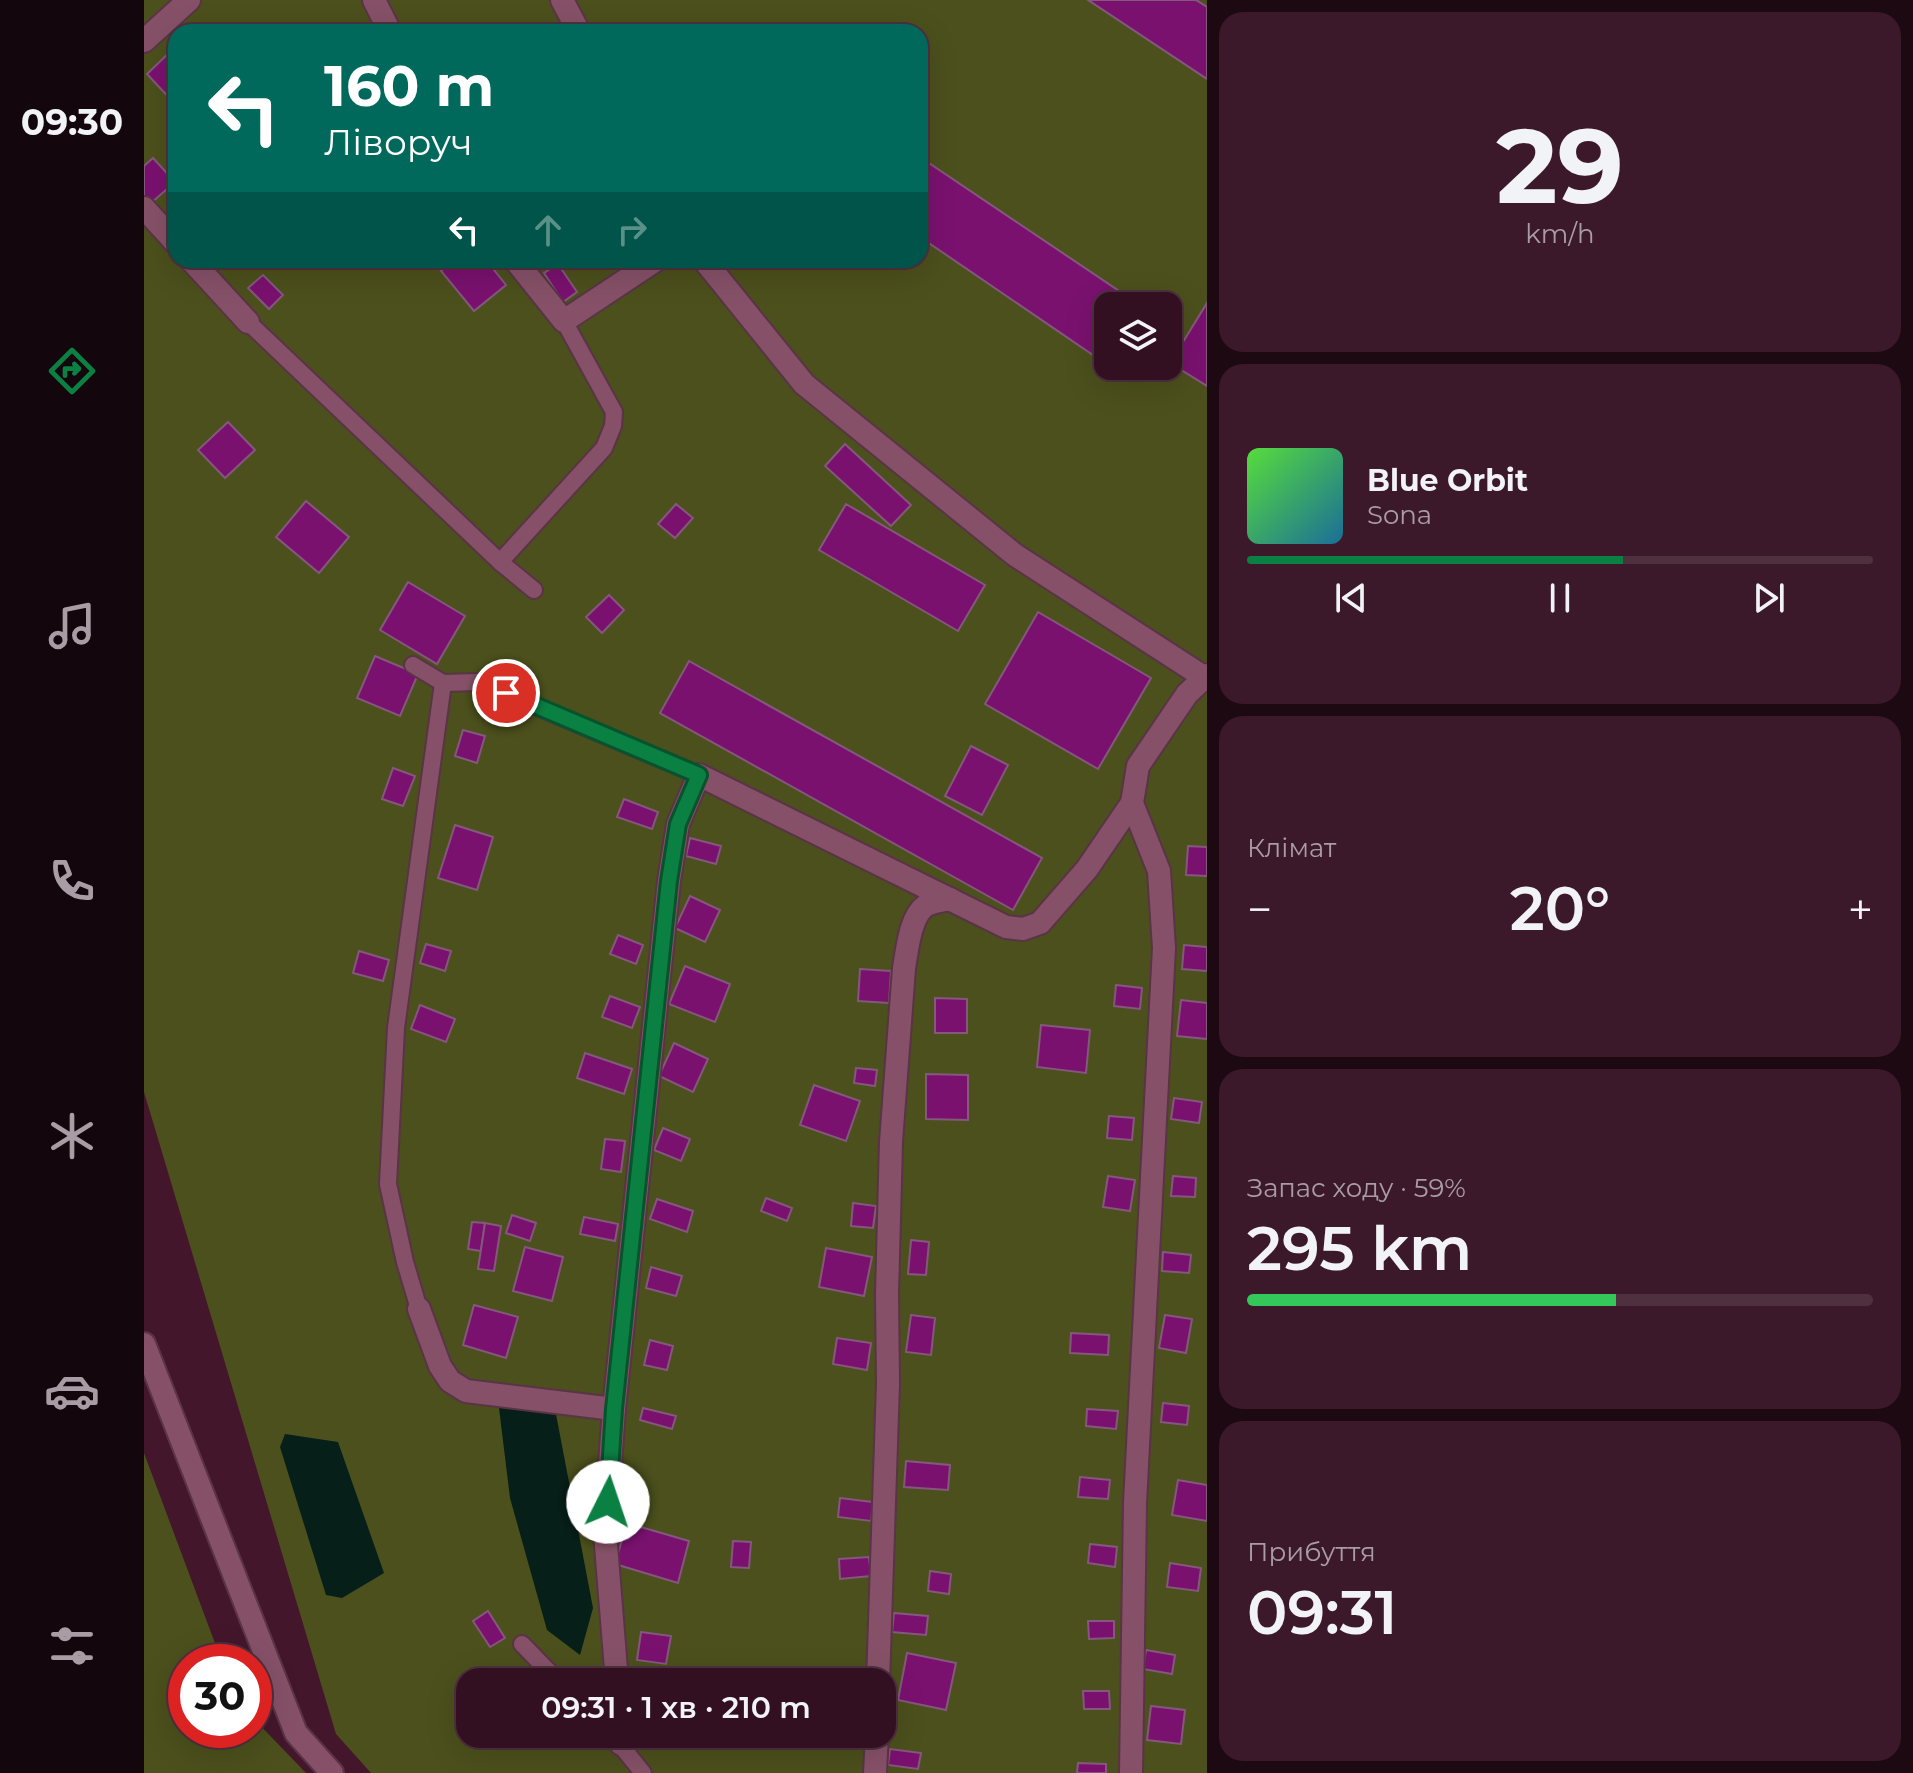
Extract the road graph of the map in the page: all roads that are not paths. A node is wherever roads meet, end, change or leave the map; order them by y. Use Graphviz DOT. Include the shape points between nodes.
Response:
graph roads {
  1 [pos="189,0"];
  2 [pos="374,0"];
  3 [pos="562,0"];
  4 [pos="386,24"];
  5 [pos="575,24"];
  6 [pos="144,41"];
  7 [pos="144,208"];
  8 [pos="168,234"];
  9 [pos="198,268"];
  10 [pos="521,268"];
  11 [pos="644,268"];
  12 [pos="710,268"];
  13 [pos="564,321"];
  14 [pos="248,322"];
  15 [pos="500,562"];
  16 [pos="534,590"];
  17 [pos="413,665"];
  18 [pos="1206,677"];
  19 [pos="443,683"];
  20 [pos="699,775"];
  21 [pos="1132,803"];
  22 [pos="950,899"];
  23 [pos="419,1309"];
  24 [pos="144,1344"];
  25 [pos="614,1409"];
  26 [pos="522,1644"];
  27 [pos="545,1668"];
  28 [pos="616,1668"];
  29 [pos="878,1668"];
  30 [pos="625,1748"];
  31 [pos="876,1748"];
  32 [pos="332,1773"];
  33 [pos="643,1773"];
  34 [pos="875,1773"];
  35 [pos="1131,1773"];
  1 -- 6 [label="street"];
  2 -- 4 [label="street"];
  3 -- 5 [label="street"];
  7 -- 8 [label="street"];
  9 -- 14 [label="street"];
  10 -- 13 [label="street"];
  11 -- 13 [label="street"];
  12 -- 18 [label="street" via="804,384 1015,555"];
  13 -- 15 [label="lane" via="614,412 613,426 604,448"];
  14 -- 15 [label="lane"];
  15 -- 16 [label="lane"];
  17 -- 19 [label="lane"];
  18 -- 21 [label="street" via="1187,694 1138,766"];
  19 -- 20 [label="lane" via="478,682"];
  19 -- 23 [label="lane" via="396,1028 388,1184"];
  20 -- 22 [label="street"];
  20 -- 25 [label="street" via="678,824 669,881"];
  21 -- 22 [label="street" via="1087,869 1040,923 1006,927"];
  21 -- 35 [label="street" via="1159,871 1164,948 1135,1503"];
  22 -- 29 [label="street" via="926,905 917,914 904,968 891,1142"];
  23 -- 25 [label="street" via="440,1366 466,1391"];
  24 -- 32 [label="street" via="296,1733"];
  25 -- 28 [label="street" via="605,1533"];
  26 -- 27 [label="lane"];
  30 -- 33 [label="lane"];
  31 -- 34 [label="street"];
}
